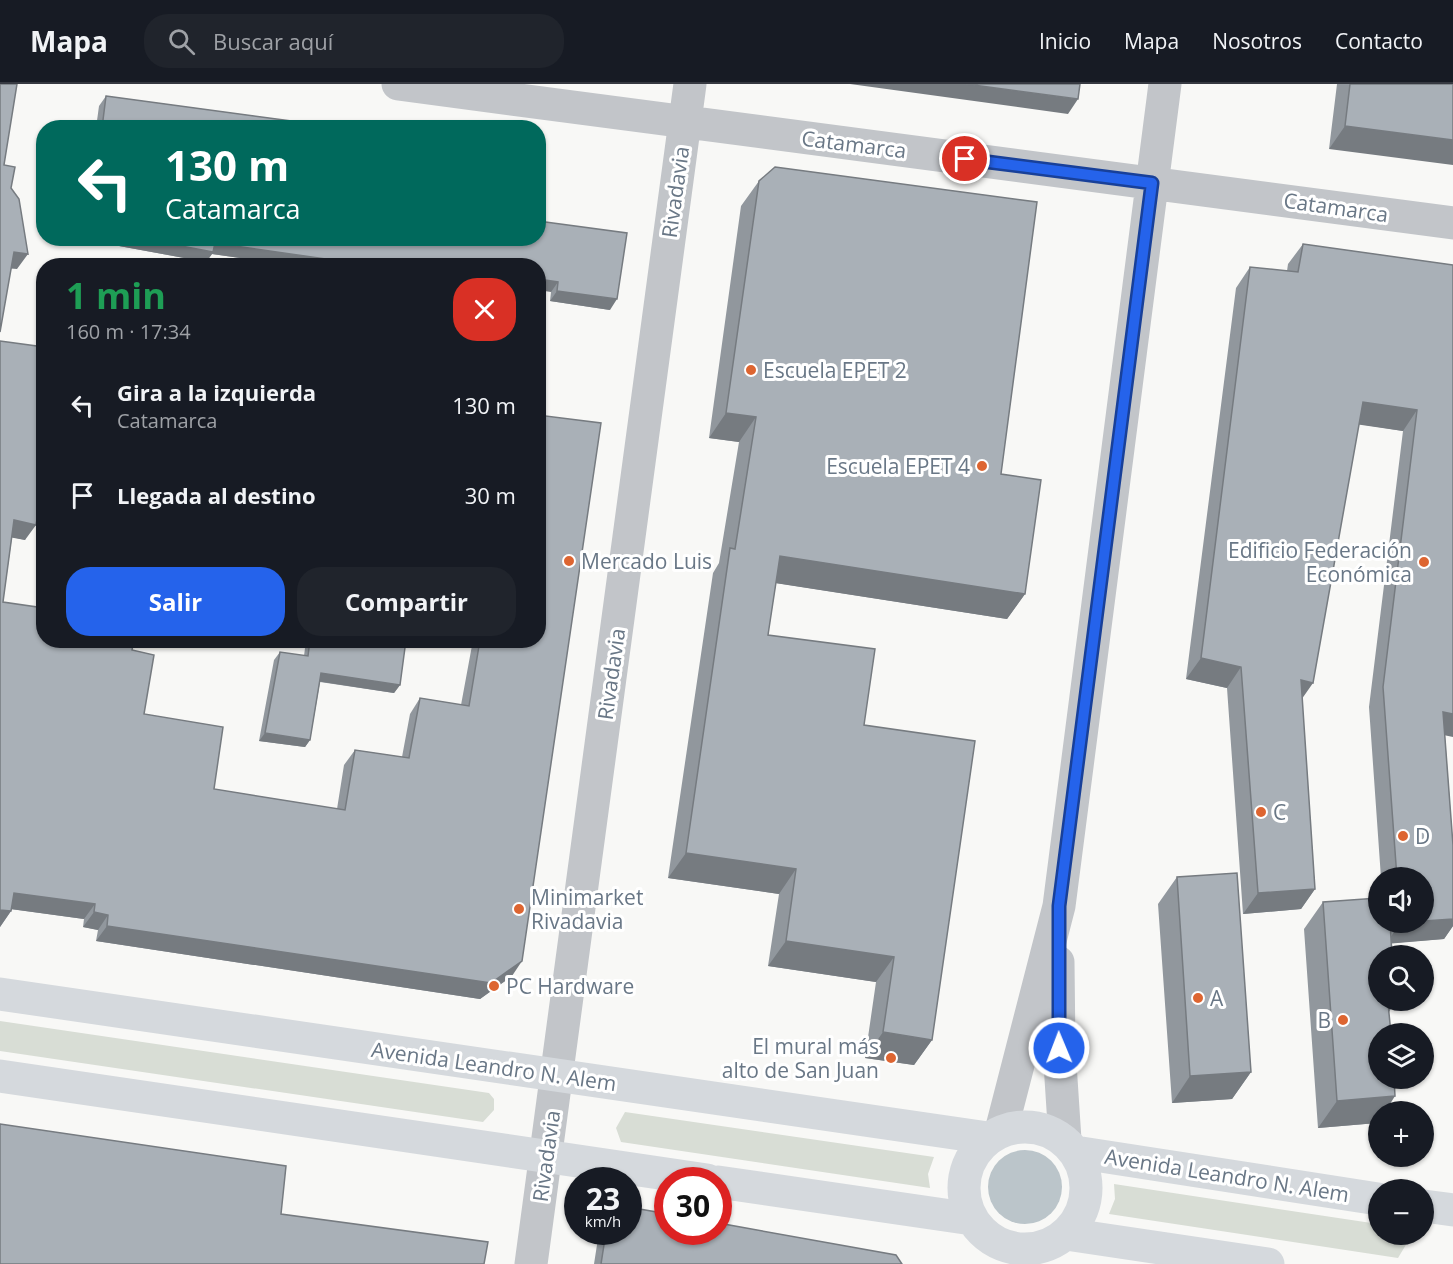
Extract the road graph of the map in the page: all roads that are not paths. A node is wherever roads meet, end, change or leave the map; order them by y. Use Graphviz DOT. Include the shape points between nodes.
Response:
graph roads {
  1 [pos="398,84"];
  2 [pos="690,84"];
  3 [pos="1165,84"];
  4 [pos="685,122"];
  5 [pos="1152,183"];
  6 [pos="1453,223"];
  7 [pos="1059,906"];
  8 [pos="0,994"];
  9 [pos="557,1075"];
  10 [pos="0,1076"];
  11 [pos="994,1134"];
  12 [pos="1070,1146"];
  13 [pos="546,1156"];
  14 [pos="654,1172"];
  15 [pos="732,1185"];
  16 [pos="1368,1197"];
  17 [pos="1434,1207"];
  18 [pos="1453,1210"];
  19 [pos="983,1240"];
  20 [pos="1053,1248"];
  21 [pos="531,1264"];
  22 [pos="1268,1264"];
  1 -- 4 [label="street, Catamarca"];
  2 -- 4 [label="street, Rivadavia"];
  3 -- 5 [label="street"];
  4 -- 5 [label="street, Catamarca"];
  4 -- 9 [label="street, Rivadavia"];
  5 -- 6 [label="street, Catamarca"];
  5 -- 7 [label="street"];
  7 -- 11 [label="street"];
  7 -- 12 [label="street" via="1059,1048"];
  8 -- 9 [label="street, Avenida Leandro N. Alem"];
  9 -- 11 [label="street, Avenida Leandro N. Alem"];
  9 -- 13 [label="street, Rivadavia"];
  10 -- 13 [label="street"];
  11 -- 12 [label="street" via="1017,1126 1034,1127"];
  11 -- 19 [label="street" via="975,1151 963,1185 965,1203"];
  12 -- 16 [label="street, Avenida Leandro N. Alem"];
  12 -- 20 [label="street" via="1083,1167 1085,1203 1077,1220"];
  13 -- 14 [label="street"];
  13 -- 21 [label="street, Rivadavia"];
  15 -- 19 [label="street"];
  17 -- 18 [label="street"];
  19 -- 20 [label="street" via="1018,1249"];
  20 -- 22 [label="street"];
}
